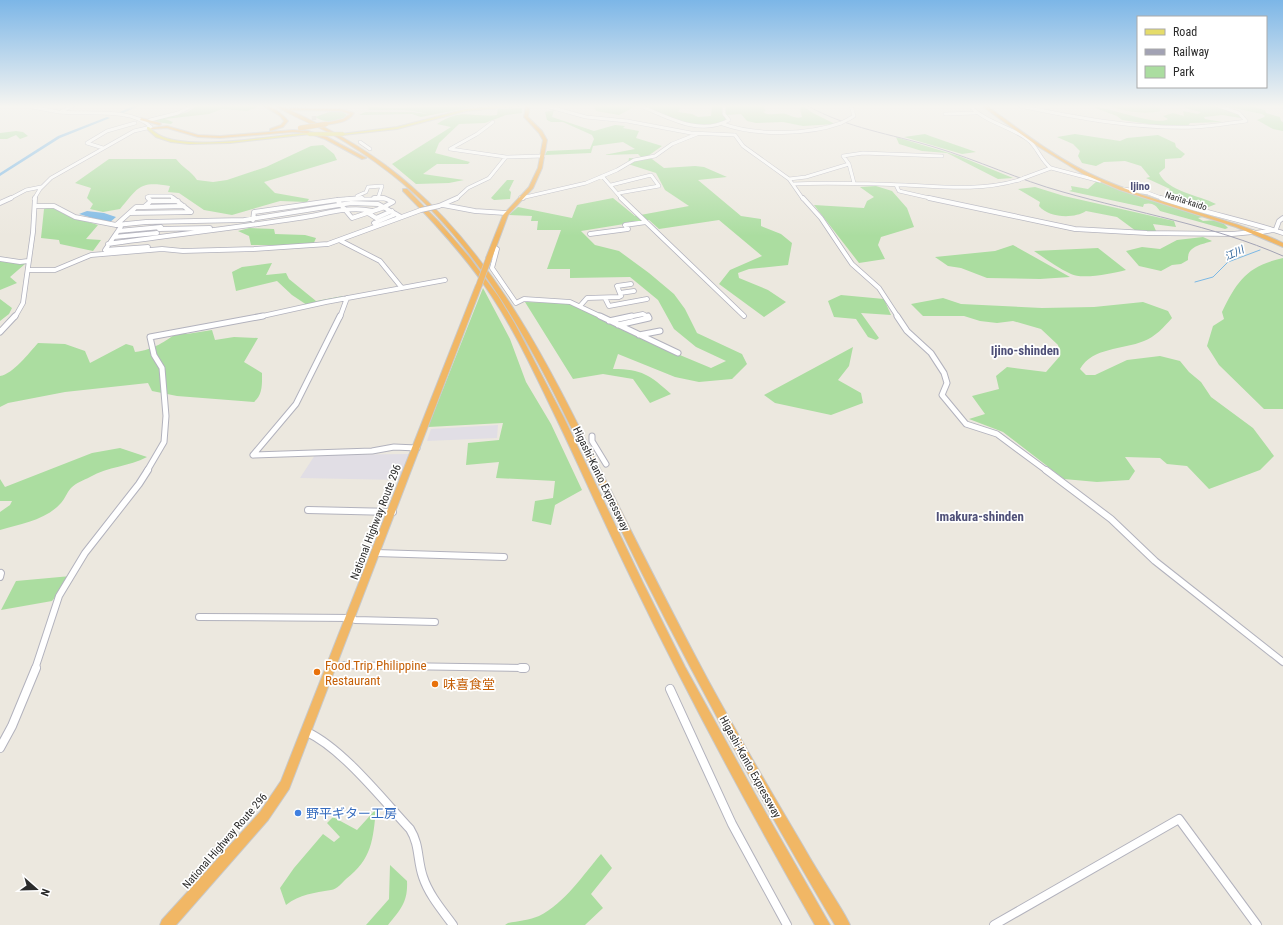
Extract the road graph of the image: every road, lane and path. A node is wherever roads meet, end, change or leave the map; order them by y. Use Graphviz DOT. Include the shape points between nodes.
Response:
graph roads {
  1 [pos="101,149"];
  2 [pos="347,149"];
  3 [pos="350,149"];
  4 [pos="363,149"];
  5 [pos="451,149"];
  6 [pos="544,149"];
  7 [pos="664,149"];
  8 [pos="747,149"];
  9 [pos="1038,149"];
  10 [pos="1047,149"];
  11 [pos="543,156"];
  12 [pos="942,156"];
  13 [pos="506,157"];
  14 [pos="368,160"];
  15 [pos="849,164"];
  16 [pos="1051,168"];
  17 [pos="602,176"];
  18 [pos="789,179"];
  19 [pos="1100,181"];
  20 [pos="854,183"];
  21 [pos="792,184"];
  22 [pos="611,185"];
  23 [pos="896,185"];
  24 [pos="41,187"];
  25 [pos="1124,189"];
  26 [pos="619,193"];
  27 [pos="353,197"];
  28 [pos="378,198"];
  29 [pos="521,198"];
  30 [pos="337,199"];
  31 [pos="0,203"];
  32 [pos="341,204"];
  33 [pos="441,205"];
  34 [pos="35,206"];
  35 [pos="184,206"];
  36 [pos="298,206"];
  37 [pos="144,207"];
  38 [pos="385,207"];
  39 [pos="346,210"];
  40 [pos="191,212"];
  41 [pos="300,212"];
  42 [pos="372,212"];
  43 [pos="130,213"];
  44 [pos="368,213"];
  45 [pos="394,213"];
  46 [pos="506,213"];
  47 [pos="401,217"];
  48 [pos="301,218"];
  49 [pos="1283,218"];
  50 [pos="253,219"];
  51 [pos="183,221"];
  52 [pos="221,221"];
  53 [pos="164,222"];
  54 [pos="646,222"];
  55 [pos="374,223"];
  56 [pos="116,225"];
  57 [pos="122,225"];
  58 [pos="252,225"];
  59 [pos="160,228"];
  60 [pos="215,229"];
  61 [pos="1275,229"];
  62 [pos="118,231"];
  63 [pos="1254,232"];
  64 [pos="157,233"];
  65 [pos="1283,233"];
  66 [pos="590,234"];
  67 [pos="114,237"];
  68 [pos="153,239"];
  69 [pos="341,241"];
  70 [pos="108,244"];
  71 [pos="1283,245"];
  72 [pos="493,247"];
  73 [pos="148,249"];
  74 [pos="0,259"];
  75 [pos="28,261"];
  76 [pos="28,270"];
  77 [pos="445,280"];
  78 [pos="631,284"];
  79 [pos="402,288"];
  80 [pos="634,291"];
  81 [pos="620,293"];
  82 [pos="348,298"];
  83 [pos="605,298"];
  84 [pos="647,299"];
  85 [pos="580,306"];
  86 [pos="744,316"];
  87 [pos="609,321"];
  88 [pos="618,325"];
  89 [pos="660,331"];
  90 [pos="0,332"];
  91 [pos="638,335"];
  92 [pos="678,353"];
  93 [pos="592,436"];
  94 [pos="417,448"];
  95 [pos="606,464"];
  96 [pos="308,510"];
  97 [pos="393,512"];
  98 [pos="376,554"];
  99 [pos="504,556"];
  100 [pos="199,617"];
  101 [pos="352,618"];
  102 [pos="435,622"];
  103 [pos="1283,662"];
  104 [pos="333,665"];
  105 [pos="525,668"];
  106 [pos="670,689"];
  107 [pos="307,732"];
  108 [pos="0,748"];
  109 [pos="788,834"];
  110 [pos="786,863"];
  111 [pos="167,925"];
  112 [pos="453,925"];
  113 [pos="787,925"];
  114 [pos="817,925"];
  115 [pos="823,925"];
  116 [pos="843,925"];
  117 [pos="849,925"];
  118 [pos="994,925"];
  119 [pos="1256,925"];
  1 -- 24 [label="street" via="51,178"];
  2 -- 14 [label="highway"];
  3 -- 14 [label="highway, Higashi-Kanto Expressway"];
  4 -- 109 [label="highway, Higashi-Kanto Expressway" via="430,206 492,279 540,357 709,694"];
  5 -- 13 [label="street"];
  6 -- 11 [label="highway, National Highway Route 296"];
  7 -- 17 [label="street" via="654,156 634,160"];
  8 -- 18 [label="street"];
  9 -- 16 [label="street"];
  10 -- 19 [label="highway, Narita-kaido"];
  11 -- 13 [label="street"];
  11 -- 29 [label="highway, National Highway Route 296" via="536,179"];
  12 -- 15 [label="street" via="864,153 843,156"];
  13 -- 33 [label="street" via="489,178"];
  14 -- 110 [label="highway, Higashi-Kanto Expressway" via="393,179 422,207 485,282 511,322 702,709"];
  15 -- 18 [label="street" via="806,177"];
  15 -- 20 [label="street"];
  16 -- 19 [label="street"];
  16 -- 23 [label="street, bridge" via="1001,186 984,188"];
  17 -- 22 [label="street"];
  17 -- 29 [label="street" via="579,185"];
  18 -- 21 [label="street"];
  19 -- 25 [label="highway, Narita-kaido"];
  20 -- 21 [label="street"];
  20 -- 23 [label="street"];
  21 -- 103 [label="street" via="821,218 852,264 873,281 907,331 931,353 942,368 947,383 942,395 966,424 997,434 1012,444 1111,519 1155,561"];
  22 -- 26 [label="street"];
  22 -- 26 [label="street" via="651,175 659,186"];
  23 -- 63 [label="street" via="899,191 1075,229 1147,233"];
  24 -- 31 [label="street" via="26,190"];
  24 -- 34 [label="street" via="34,199"];
  25 -- 61 [label="street" via="1148,193 1179,204"];
  25 -- 63 [label="highway, Narita-kaido"];
  26 -- 54 [label="street"];
  27 -- 28 [label="street"];
  27 -- 28 [label="street" via="366,192 368,187 382,186"];
  27 -- 30 [label="street"];
  28 -- 38 [label="street" via="392,200 393,203"];
  29 -- 46 [label="highway, National Highway Route 296"];
  30 -- 32 [label="street"];
  30 -- 36 [label="street"];
  32 -- 38 [label="street" via="366,203"];
  32 -- 39 [label="street"];
  32 -- 41 [label="street"];
  33 -- 46 [label="street"];
  33 -- 47 [label="street, bridge"];
  34 -- 56 [label="street" via="54,206 76,217"];
  34 -- 75 [label="street"];
  35 -- 37 [label="street"];
  35 -- 37 [label="street" via="167,196 152,196 147,197 151,201"];
  35 -- 40 [label="street"];
  36 -- 41 [label="street"];
  36 -- 50 [label="street" via="254,212"];
  37 -- 43 [label="street" via="136,207"];
  38 -- 42 [label="street"];
  38 -- 45 [label="street"];
  39 -- 42 [label="street" via="364,209"];
  39 -- 44 [label="street" via="352,218"];
  39 -- 48 [label="street"];
  40 -- 43 [label="street"];
  40 -- 51 [label="street"];
  41 -- 48 [label="street"];
  41 -- 50 [label="street"];
  42 -- 44 [label="street"];
  43 -- 56 [label="street"];
  44 -- 45 [label="street" via="376,218"];
  45 -- 47 [label="street"];
  45 -- 55 [label="street"];
  46 -- 72 [label="highway, National Highway Route 296"];
  47 -- 69 [label="street"];
  48 -- 58 [label="street"];
  49 -- 61 [label="street"];
  50 -- 52 [label="street"];
  50 -- 58 [label="street"];
  51 -- 52 [label="street"];
  51 -- 53 [label="street"];
  52 -- 60 [label="street"];
  53 -- 57 [label="street"];
  53 -- 59 [label="street"];
  54 -- 66 [label="street" via="626,225 628,229"];
  54 -- 86 [label="street"];
  56 -- 57 [label="street"];
  57 -- 62 [label="street"];
  58 -- 60 [label="street"];
  59 -- 60 [label="street"];
  59 -- 62 [label="street"];
  59 -- 64 [label="street"];
  60 -- 68 [label="street"];
  61 -- 63 [label="street"];
  61 -- 65 [label="street"];
  62 -- 67 [label="street"];
  63 -- 71 [label="highway, Narita-kaido"];
  64 -- 67 [label="street"];
  64 -- 68 [label="street"];
  67 -- 70 [label="street"];
  68 -- 70 [label="street"];
  68 -- 73 [label="street"];
  69 -- 73 [label="street" via="301,247"];
  69 -- 79 [label="street" via="380,261"];
  70 -- 73 [label="street" via="105,250"];
  72 -- 85 [label="street" via="497,248 492,268 516,303 524,299 568,302"];
  72 -- 94 [label="highway, National Highway Route 296, bridge"];
  73 -- 76 [label="street" via="88,255 55,270"];
  74 -- 75 [label="street"];
  75 -- 76 [label="street"];
  76 -- 90 [label="street" via="23,303 15,318"];
  77 -- 79 [label="street"];
  78 -- 81 [label="street" via="617,286"];
  79 -- 82 [label="street"];
  80 -- 81 [label="street"];
  81 -- 83 [label="street" via="619,297"];
  82 -- 94 [label="street" via="296,404 253,455"];
  82 -- 108 [label="street" via="232,323 150,337 154,355 162,368 166,416 164,442 139,484 85,552 59,596 31,682"];
  83 -- 84 [label="street" via="609,306"];
  83 -- 85 [label="street" via="587,298"];
  85 -- 87 [label="street"];
  87 -- 88 [label="street"];
  87 -- 88 [label="street" via="643,314 649,318"];
  88 -- 91 [label="street"];
  89 -- 91 [label="street"];
  91 -- 92 [label="street"];
  93 -- 95 [label="street" via="592,441"];
  94 -- 97 [label="highway, National Highway Route 296"];
  96 -- 97 [label="street"];
  97 -- 98 [label="highway, National Highway Route 296"];
  98 -- 99 [label="street"];
  98 -- 101 [label="highway, National Highway Route 296"];
  100 -- 101 [label="street"];
  101 -- 102 [label="street"];
  101 -- 104 [label="highway, National Highway Route 296"];
  104 -- 105 [label="street"];
  104 -- 107 [label="highway, National Highway Route 296"];
  106 -- 113 [label="street" via="732,824"];
  107 -- 111 [label="highway, National Highway Route 296" via="289,778 274,803"];
  107 -- 112 [label="street" via="316,734 333,749 410,829 418,844 426,885"];
  109 -- 116 [label="highway, Higashi-Kanto Expressway"];
  109 -- 117 [label="highway"];
  110 -- 114 [label="highway"];
  110 -- 115 [label="highway, Higashi-Kanto Expressway"];
  118 -- 119 [label="street" via="1179,819"];
}
